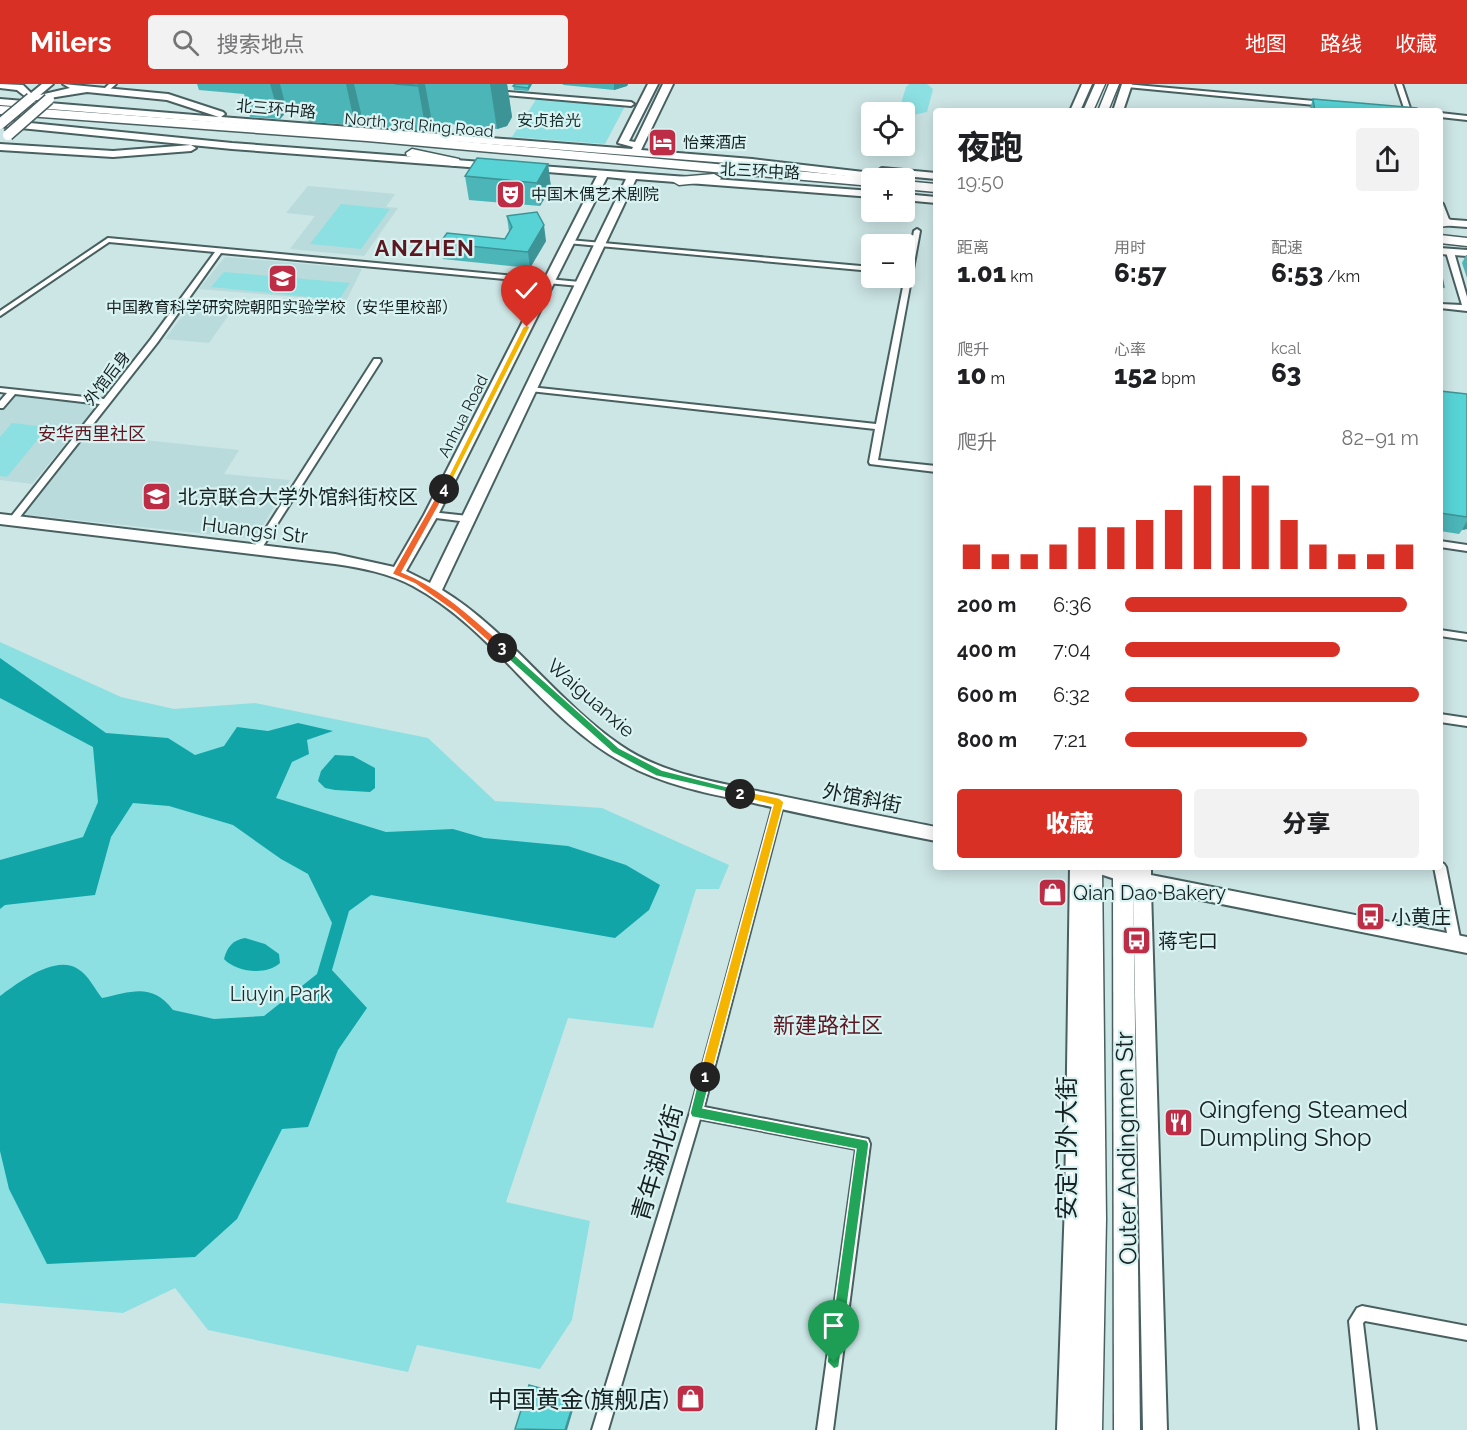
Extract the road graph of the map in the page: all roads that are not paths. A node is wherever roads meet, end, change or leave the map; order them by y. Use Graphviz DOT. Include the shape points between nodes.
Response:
graph roads {
  1 [pos="36,84"];
  2 [pos="48,84"];
  3 [pos="68,84"];
  4 [pos="89,84"];
  5 [pos="641,84"];
  6 [pos="653,84"];
  7 [pos="661,84"];
  8 [pos="668,84"];
  9 [pos="1087,84"];
  10 [pos="1100,84"];
  11 [pos="1114,84"];
  12 [pos="1127,84"];
  13 [pos="1399,84"];
  14 [pos="0,85"];
  15 [pos="109,87"];
  16 [pos="482,92"];
  17 [pos="40,95"];
  18 [pos="0,102"];
  19 [pos="190,103"];
  20 [pos="631,104"];
  21 [pos="1335,105"];
  22 [pos="1076,108"];
  23 [pos="1089,108"];
  24 [pos="1104,108"];
  25 [pos="1119,108"];
  26 [pos="1407,108"];
  27 [pos="0,113"];
  28 [pos="146,114"];
  29 [pos="1443,115"];
  30 [pos="1467,118"];
  31 [pos="108,122"];
  32 [pos="243,122"];
  33 [pos="0,123"];
  34 [pos="619,126"];
  35 [pos="322,128"];
  36 [pos="130,134"];
  37 [pos="368,137"];
  38 [pos="2,138"];
  39 [pos="531,144"];
  40 [pos="629,145"];
  41 [pos="232,146"];
  42 [pos="488,148"];
  43 [pos="391,149"];
  44 [pos="607,151"];
  45 [pos="146,152"];
  46 [pos="0,157"];
  47 [pos="716,160"];
  48 [pos="454,162"];
  49 [pos="752,162"];
  50 [pos="509,167"];
  51 [pos="521,168"];
  52 [pos="771,172"];
  53 [pos="603,175"];
  54 [pos="933,176"];
  55 [pos="632,177"];
  56 [pos="739,177"];
  57 [pos="861,180"];
  58 [pos="915,180"];
  59 [pos="679,181"];
  60 [pos="838,182"];
  61 [pos="861,182"];
  62 [pos="933,182"];
  63 [pos="861,186"];
  64 [pos="915,186"];
  65 [pos="772,187"];
  66 [pos="933,188"];
  67 [pos="861,190"];
  68 [pos="915,192"];
  69 [pos="933,194"];
  70 [pos="861,198"];
  71 [pos="915,198"];
  72 [pos="933,200"];
  73 [pos="915,203"];
  74 [pos="933,205"];
  75 [pos="1467,224"];
  76 [pos="1443,225"];
  77 [pos="1443,225"];
  78 [pos="917,231"];
  79 [pos="1467,234"];
  80 [pos="915,239"];
  81 [pos="1443,239"];
  82 [pos="569,242"];
  83 [pos="1467,242"];
  84 [pos="599,244"];
  85 [pos="219,251"];
  86 [pos="1445,251"];
  87 [pos="1467,253"];
  88 [pos="861,268"];
  89 [pos="550,281"];
  90 [pos="580,284"];
  91 [pos="904,288"];
  92 [pos="1443,306"];
  93 [pos="1467,308"];
  94 [pos="0,314"];
  95 [pos="377,361"];
  96 [pos="530,389"];
  97 [pos="0,390"];
  98 [pos="14,391"];
  99 [pos="107,402"];
  100 [pos="0,405"];
  101 [pos="881,427"];
  102 [pos="933,469"];
  103 [pos="431,515"];
  104 [pos="6,519"];
  105 [pos="468,519"];
  106 [pos="1443,544"];
  107 [pos="1467,548"];
  108 [pos="257,549"];
  109 [pos="397,574"];
  110 [pos="433,592"];
  111 [pos="1443,633"];
  112 [pos="1467,637"];
  113 [pos="1443,718"];
  114 [pos="1467,722"];
  115 [pos="779,802"];
  116 [pos="933,833"];
  117 [pos="1079,870"];
  118 [pos="1092,870"];
  119 [pos="1123,870"];
  120 [pos="1441,870"];
  121 [pos="1143,874"];
  122 [pos="1461,944"];
  123 [pos="1143,956"];
  124 [pos="1123,973"];
  125 [pos="696,1113"];
  126 [pos="1467,1333"];
  127 [pos="600,1430"];
  128 [pos="825,1430"];
  129 [pos="1069,1430"];
  130 [pos="1089,1430"];
  131 [pos="1127,1430"];
  132 [pos="1155,1430"];
  133 [pos="1368,1430"];
  1 -- 17 [label="street"];
  2 -- 17 [label="street"];
  3 -- 17 [label="street"];
  3 -- 19 [label="street"];
  4 -- 15 [label="street" via="93,89"];
  5 -- 20 [label="street"];
  6 -- 40 [label="street"];
  7 -- 40 [label="street"];
  8 -- 40 [label="street"];
  9 -- 22 [label="street"];
  10 -- 23 [label="main road"];
  11 -- 24 [label="main road"];
  12 -- 21 [label="street"];
  12 -- 25 [label="street"];
  13 -- 26 [label="street"];
  14 -- 17 [label="street"];
  15 -- 19 [label="street" via="174,96"];
  16 -- 20 [label="street"];
  17 -- 27 [label="street"];
  17 -- 28 [label="street" via="83,91 170,102"];
  17 -- 33 [label="street, bridge"];
  17 -- 38 [label="street, bridge"];
  18 -- 28 [label="street, 北三环中路"];
  19 -- 32 [label="street"];
  20 -- 34 [label="street"];
  27 -- 31 [label="highway, North 3rd Ring Road"];
  28 -- 31 [label="highway"];
  28 -- 32 [label="street, 北三环中路"];
  29 -- 30 [label="street"];
  31 -- 36 [label="highway"];
  31 -- 37 [label="highway, North 3rd Ring Road"];
  31 -- 43 [label="highway, North 3rd Ring Road"];
  32 -- 35 [label="street, 北三环中路"];
  33 -- 36 [label="street"];
  34 -- 40 [label="street"];
  34 -- 44 [label="street"];
  35 -- 37 [label="highway"];
  35 -- 39 [label="street, 北三环中路"];
  36 -- 38 [label="street" via="132,140 124,147 102,151 23,145"];
  36 -- 41 [label="street"];
  37 -- 42 [label="highway, North 3rd Ring Road"];
  38 -- 45 [label="street" via="113,154"];
  39 -- 42 [label="highway"];
  39 -- 44 [label="street, 北三环中路"];
  40 -- 44 [label="street, 北三环中路"];
  40 -- 47 [label="street, 北三环中路"];
  41 -- 45 [label="street"];
  41 -- 48 [label="street"];
  42 -- 52 [label="highway, North 3rd Ring Road"];
  43 -- 48 [label="highway"];
  43 -- 56 [label="highway, North 3rd Ring Road"];
  45 -- 46 [label="street" via="116,158 18,151"];
  47 -- 49 [label="street, 北三环中路"];
  47 -- 52 [label="highway"];
  48 -- 50 [label="street"];
  49 -- 54 [label="street"];
  49 -- 60 [label="street, 北三环中路"];
  51 -- 53 [label="street, 北三环中路"];
  52 -- 60 [label="highway, North 3rd Ring Road"];
  53 -- 55 [label="street, 北三环中路"];
  53 -- 82 [label="street, Anhua Road"];
  55 -- 59 [label="street, 北三环中路"];
  55 -- 84 [label="street"];
  56 -- 59 [label="highway"];
  56 -- 60 [label="highway, North 3rd Ring Road"];
  57 -- 60 [label="street"];
  58 -- 62 [label="street"];
  59 -- 65 [label="street, 北三环中路"];
  60 -- 61 [label="highway, North 3rd Ring Road"];
  60 -- 63 [label="highway, North 3rd Ring Road"];
  60 -- 65 [label="street, 北三环中路"];
  60 -- 67 [label="street"];
  64 -- 66 [label="highway"];
  65 -- 70 [label="street"];
  68 -- 69 [label="highway"];
  71 -- 72 [label="street"];
  73 -- 74 [label="street"];
  75 -- 76 [label="street"];
  77 -- 79 [label="highway"];
  78 -- 80 [label="street"];
  81 -- 83 [label="highway"];
  82 -- 84 [label="street"];
  82 -- 89 [label="street, Anhua Road"];
  84 -- 88 [label="street"];
  84 -- 90 [label="street"];
  85 -- 89 [label="street"];
  85 -- 94 [label="street" via="108,240"];
  85 -- 99 [label="street, 外馆后身"];
  86 -- 87 [label="street"];
  86 -- 93 [label="street"];
  89 -- 90 [label="street"];
  89 -- 103 [label="street, Anhua Road"];
  90 -- 96 [label="street"];
  91 -- 101 [label="street"];
  92 -- 93 [label="street"];
  95 -- 108 [label="street"];
  96 -- 101 [label="street"];
  96 -- 105 [label="street"];
  97 -- 98 [label="street"];
  98 -- 99 [label="street"];
  98 -- 100 [label="street"];
  99 -- 104 [label="street, 外馆后身"];
  101 -- 102 [label="street" via="873,462"];
  103 -- 105 [label="street"];
  103 -- 109 [label="street, Anhua Road"];
  104 -- 108 [label="street, Huangsi Str"];
  105 -- 110 [label="street"];
  106 -- 107 [label="street"];
  108 -- 109 [label="street, Huangsi Str" via="336,560"];
  109 -- 110 [label="street, Huangsi Str"];
  110 -- 115 [label="street, Waiguanxie" via="491,638 616,750 660,774"];
  111 -- 112 [label="street"];
  113 -- 114 [label="street"];
  115 -- 116 [label="street, 外馆斜街"];
  115 -- 125 [label="street, 青年湖北街"];
  117 -- 129 [label="street"];
  118 -- 130 [label="main road, 安定门外大街" via="1093,1347"];
  119 -- 121 [label="street"];
  119 -- 124 [label="main road, Outer Andingmen Str"];
  120 -- 122 [label="street"];
  121 -- 122 [label="street"];
  121 -- 123 [label="street"];
  123 -- 124 [label="street"];
  123 -- 132 [label="street"];
  124 -- 131 [label="main road, Outer Andingmen Str"];
  125 -- 127 [label="street, 青年湖北街"];
  125 -- 128 [label="street" via="863,1144"];
  126 -- 133 [label="street" via="1362,1312 1356,1321"];
}
